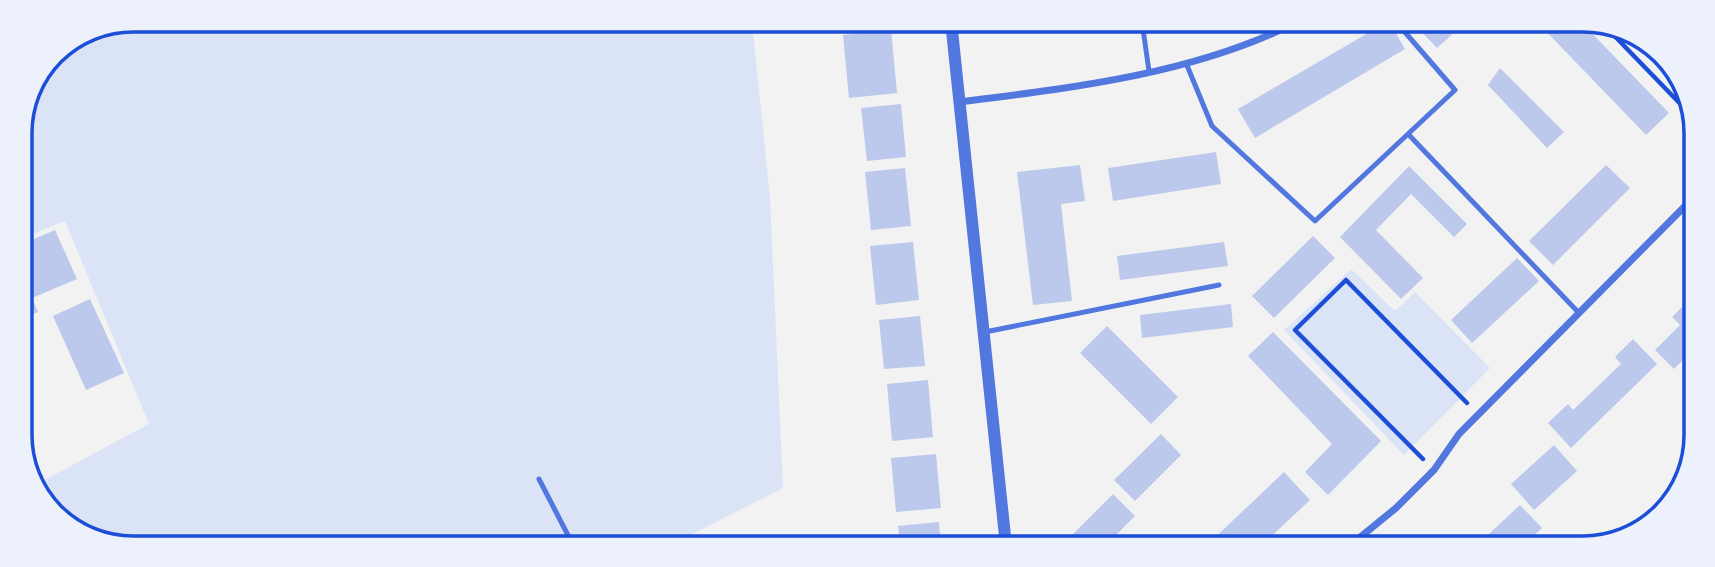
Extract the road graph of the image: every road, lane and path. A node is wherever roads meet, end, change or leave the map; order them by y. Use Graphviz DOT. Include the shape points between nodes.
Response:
graph roads {
  1 [pos="952,31"];
  2 [pos="1143,31"];
  3 [pos="1274,31"];
  4 [pos="1404,31"];
  5 [pos="1616,37"];
  6 [pos="1186,63"];
  7 [pos="1149,71"];
  8 [pos="958,102"];
  9 [pos="1679,102"];
  10 [pos="1408,134"];
  11 [pos="1684,207"];
  12 [pos="1219,285"];
  13 [pos="1579,313"];
  14 [pos="982,333"];
  15 [pos="1479,414"];
  16 [pos="1434,470"];
  17 [pos="538,479"];
  18 [pos="1005,535"];
  19 [pos="1363,535"];
  20 [pos="568,536"];
  1 -- 8 [label="street"];
  2 -- 7 [label="lane"];
  3 -- 6 [label="street"];
  4 -- 10 [label="lane" via="1455,90"];
  5 -- 9 [label="path"];
  6 -- 7 [label="street"];
  6 -- 10 [label="lane" via="1212,126 1315,220"];
  7 -- 8 [label="street" via="1050,91"];
  8 -- 14 [label="street"];
  10 -- 13 [label="lane"];
  11 -- 13 [label="street"];
  12 -- 14 [label="lane"];
  13 -- 15 [label="street"];
  14 -- 18 [label="street"];
  15 -- 16 [label="street"];
  15 -- 16 [label="path" via="1346,280 1295,330"];
  16 -- 19 [label="street"];
  17 -- 20 [label="lane"];
}
